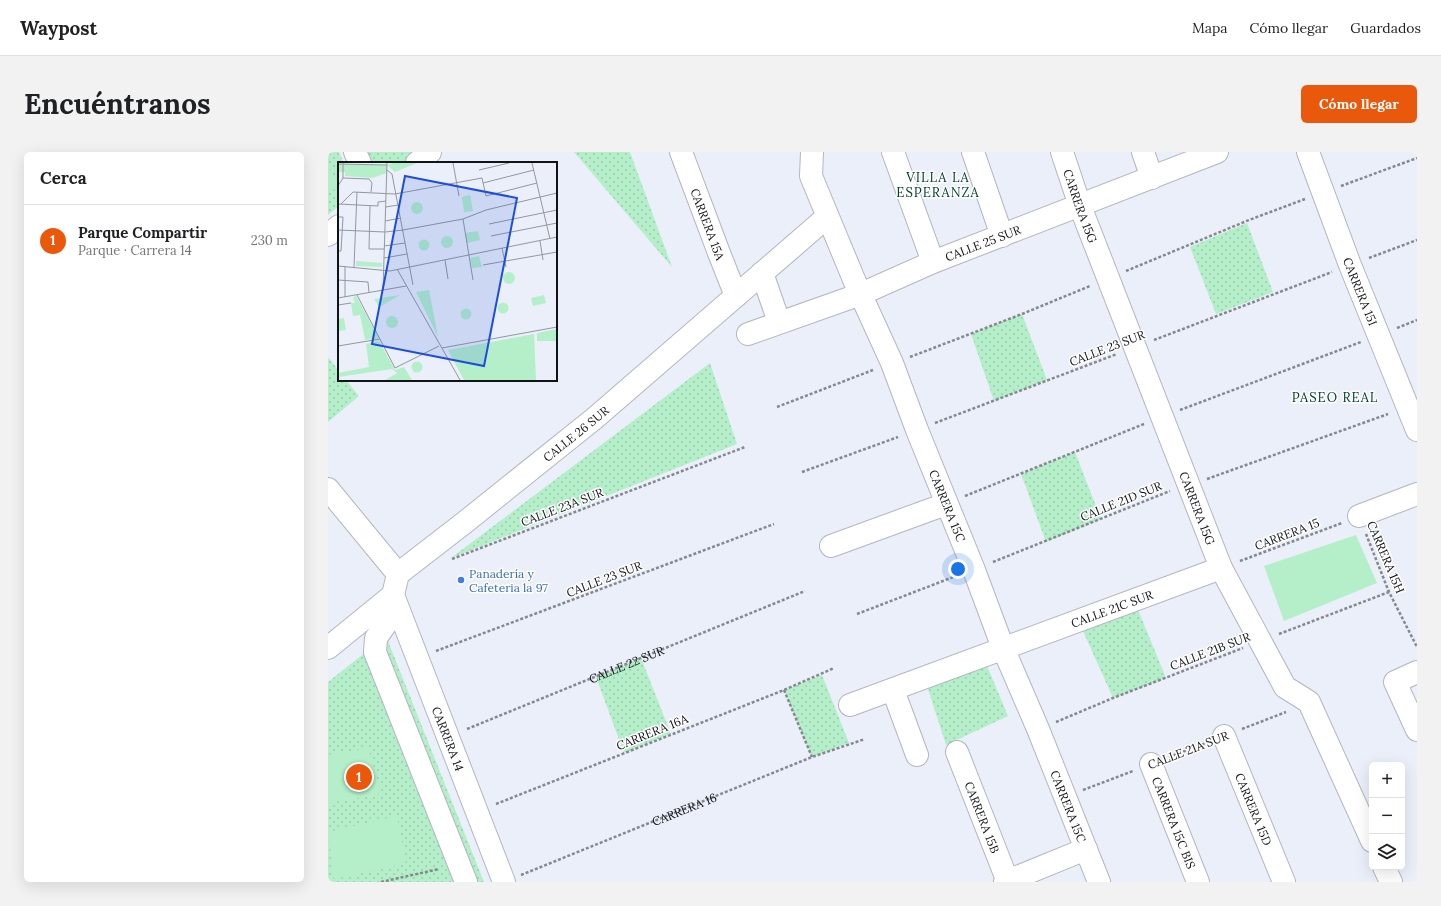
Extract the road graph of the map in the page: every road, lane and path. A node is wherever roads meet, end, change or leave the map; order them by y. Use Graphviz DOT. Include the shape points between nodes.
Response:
graph roads {
  1 [pos="355,152"];
  2 [pos="430,152"];
  3 [pos="684,152"];
  4 [pos="812,152"];
  5 [pos="893,152"];
  6 [pos="973,152"];
  7 [pos="1062,152"];
  8 [pos="1143,152"];
  9 [pos="1217,152"];
  10 [pos="1308,152"];
  11 [pos="360,162"];
  12 [pos="418,162"];
  13 [pos="1152,178"];
  14 [pos="1080,206"];
  15 [pos="827,217"];
  16 [pos="338,227"];
  17 [pos="328,234"];
  18 [pos="1002,236"];
  19 [pos="1417,240"];
  20 [pos="933,262"];
  21 [pos="1350,265"];
  22 [pos="762,273"];
  23 [pos="861,294"];
  24 [pos="736,296"];
  25 [pos="779,322"];
  26 [pos="748,334"];
  27 [pos="1135,347"];
  28 [pos="1408,407"];
  29 [pos="917,430"];
  30 [pos="1417,430"];
  31 [pos="745,448"];
  32 [pos="802,472"];
  33 [pos="1188,485"];
  34 [pos="328,488"];
  35 [pos="1417,494"];
  36 [pos="946,504"];
  37 [pos="1359,516"];
  38 [pos="774,524"];
  39 [pos="831,546"];
  40 [pos="451,559"];
  41 [pos="1220,568"];
  42 [pos="974,570"];
  43 [pos="398,574"];
  44 [pos="805,591"];
  45 [pos="1389,592"];
  46 [pos="395,602"];
  47 [pos="857,614"];
  48 [pos="1260,642"];
  49 [pos="1417,647"];
  50 [pos="328,648"];
  51 [pos="1003,648"];
  52 [pos="416,658"];
  53 [pos="834,668"];
  54 [pos="1417,672"];
  55 [pos="784,690"];
  56 [pos="893,690"];
  57 [pos="1309,702"];
  58 [pos="850,705"];
  59 [pos="1038,729"];
  60 [pos="1417,730"];
  61 [pos="1224,736"];
  62 [pos="448,737"];
  63 [pos="864,739"];
  64 [pos="957,752"];
  65 [pos="917,755"];
  66 [pos="812,757"];
  67 [pos="1151,764"];
  68 [pos="1066,796"];
  69 [pos="477,812"];
  70 [pos="1369,834"];
  71 [pos="1086,849"];
  72 [pos="1385,870"];
  73 [pos="466,882"];
  74 [pos="504,882"];
  75 [pos="1007,882"];
  76 [pos="1099,882"];
  77 [pos="1198,882"];
  78 [pos="1284,882"];
  79 [pos="1391,882"];
  1 -- 11 [label="street"];
  2 -- 12 [label="street"];
  3 -- 24 [label="street, CARRERA 15A" via="718,253"];
  4 -- 15 [label="street, CARRERA 15C" via="811,176"];
  5 -- 20 [label="street"];
  6 -- 18 [label="street"];
  7 -- 14 [label="street, CARRERA 15G"];
  8 -- 13 [label="street"];
  9 -- 13 [label="street, CALLE 25 SUR"];
  10 -- 21 [label="street, CARRERA 15I"];
  13 -- 14 [label="street, CALLE 25 SUR"];
  14 -- 18 [label="street, CALLE 25 SUR"];
  14 -- 27 [label="street, CARRERA 15G"];
  15 -- 22 [label="street, CALLE 26 SUR"];
  15 -- 23 [label="street, CARRERA 15C"];
  16 -- 17 [label="street"];
  18 -- 20 [label="street, CALLE 25 SUR"];
  19 -- 21 [label="path, CALLE 23 SUR"];
  20 -- 23 [label="street, CALLE 25 SUR"];
  21 -- 27 [label="path, CALLE 23 SUR"];
  21 -- 28 [label="street, CARRERA 15I"];
  22 -- 24 [label="street, CALLE 26 SUR"];
  22 -- 25 [label="street"];
  23 -- 25 [label="street, CALLE 25 SUR"];
  23 -- 29 [label="street, CARRERA 15C" via="892,363"];
  24 -- 43 [label="street, CALLE 26 SUR" via="595,418"];
  25 -- 26 [label="street, CALLE 25 SUR"];
  27 -- 29 [label="path, CALLE 23 SUR"];
  27 -- 33 [label="street, CARRERA 15G"];
  28 -- 30 [label="street, CARRERA 15I"];
  28 -- 33 [label="path, CALLE 21D SUR"];
  29 -- 32 [label="path, CALLE 23 SUR"];
  29 -- 36 [label="street, CARRERA 15C"];
  31 -- 40 [label="path, CALLE 23A SUR"];
  33 -- 41 [label="street, CARRERA 15G"];
  33 -- 42 [label="path, CALLE 21D SUR"];
  34 -- 43 [label="street"];
  35 -- 37 [label="street"];
  36 -- 39 [label="street"];
  36 -- 42 [label="street, CARRERA 15C"];
  37 -- 41 [label="path, CARRERA 15"];
  37 -- 45 [label="path, CARRERA 15H"];
  38 -- 52 [label="path, CALLE 23 SUR"];
  41 -- 48 [label="street, CARRERA 15G"];
  41 -- 51 [label="street, CALLE 21C SUR"];
  42 -- 47 [label="path, CALLE 21D SUR"];
  42 -- 51 [label="street, CARRERA 15C"];
  43 -- 46 [label="street"];
  44 -- 62 [label="path, CALLE 22 SUR"];
  45 -- 48 [label="path, CALLE 21B SUR"];
  45 -- 49 [label="path, CARRERA 15H"];
  46 -- 50 [label="street"];
  46 -- 52 [label="street, CARRERA 14"];
  46 -- 73 [label="street" via="376,638 375,652"];
  48 -- 57 [label="street, CARRERA 15G" via="1285,688"];
  48 -- 59 [label="path, CALLE 21B SUR"];
  51 -- 56 [label="street"];
  51 -- 59 [label="street, CARRERA 15C"];
  52 -- 62 [label="street, CARRERA 14"];
  53 -- 55 [label="path, CARRERA 16A"];
  54 -- 60 [label="street" via="1395,682"];
  55 -- 66 [label="path"];
  55 -- 69 [label="path, CARRERA 16A"];
  56 -- 58 [label="street"];
  56 -- 65 [label="street"];
  57 -- 61 [label="path, CALLE 21A SUR"];
  57 -- 70 [label="street"];
  59 -- 68 [label="street, CARRERA 15C"];
  61 -- 67 [label="path, CALLE 21A SUR"];
  61 -- 78 [label="street, CARRERA 15D"];
  62 -- 69 [label="street, CARRERA 14"];
  63 -- 66 [label="path, CARRERA 16"];
  64 -- 75 [label="street, CARRERA 15B"];
  66 -- 74 [label="path, CARRERA 16"];
  67 -- 68 [label="path, CALLE 21A SUR"];
  67 -- 77 [label="street, CARRERA 15C BIS"];
  68 -- 71 [label="street, CARRERA 15C"];
  69 -- 74 [label="street, CARRERA 14"];
  71 -- 75 [label="street"];
  71 -- 76 [label="street, CARRERA 15C"];
  72 -- 79 [label="street"];
}
